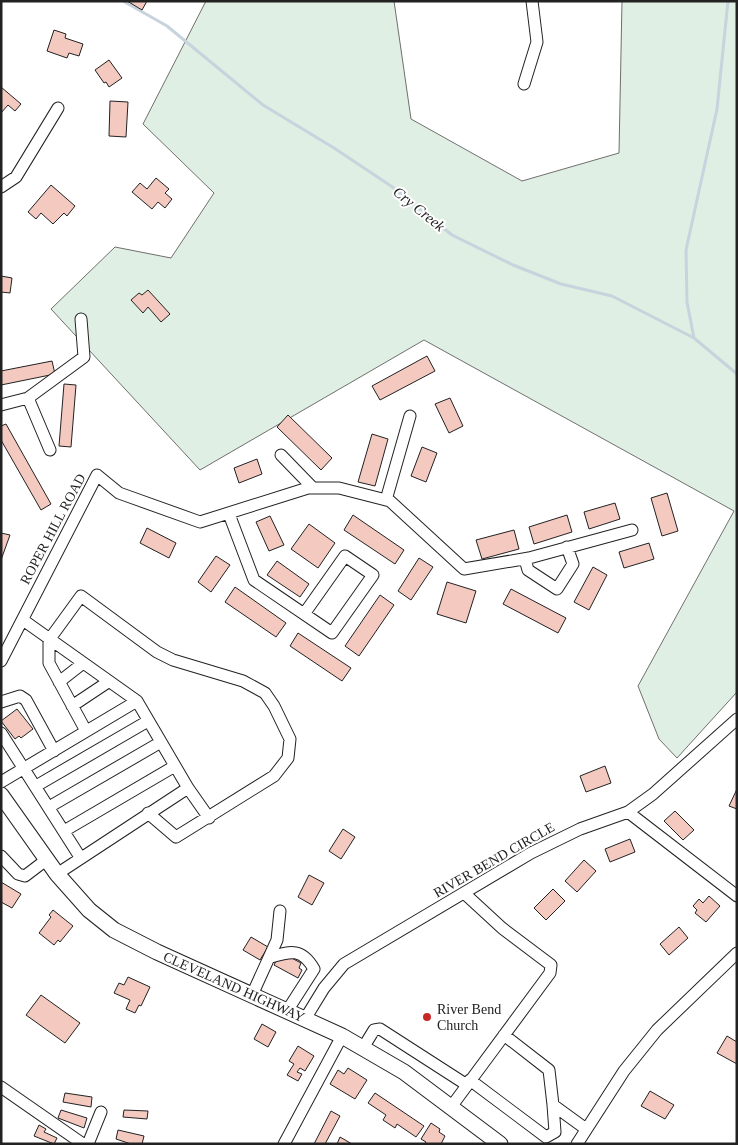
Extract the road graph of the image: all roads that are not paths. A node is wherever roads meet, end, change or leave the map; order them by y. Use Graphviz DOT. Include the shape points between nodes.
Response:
graph roads {
  1 [pos="532,1"];
  2 [pos="524,84"];
  3 [pos="58,108"];
  4 [pos="1,187"];
  5 [pos="81,319"];
  6 [pos="28,398"];
  7 [pos="1,405"];
  8 [pos="410,416"];
  9 [pos="50,450"];
  10 [pos="281,455"];
  11 [pos="313,488"];
  12 [pos="386,500"];
  13 [pos="230,514"];
  14 [pos="632,530"];
  15 [pos="567,547"];
  16 [pos="525,559"];
  17 [pos="304,614"];
  18 [pos="22,620"];
  19 [pos="48,640"];
  20 [pos="1,661"];
  21 [pos="82,664"];
  22 [pos="59,682"];
  23 [pos="108,682"];
  24 [pos="137,701"];
  25 [pos="1,702"];
  26 [pos="72,706"];
  27 [pos="737,719"];
  28 [pos="148,721"];
  29 [pos="86,731"];
  30 [pos="1,733"];
  31 [pos="161,742"];
  32 [pos="54,751"];
  33 [pos="175,766"];
  34 [pos="24,769"];
  35 [pos="1,782"];
  36 [pos="36,786"];
  37 [pos="188,788"];
  38 [pos="3,802"];
  39 [pos="49,808"];
  40 [pos="628,812"];
  41 [pos="148,813"];
  42 [pos="208,818"];
  43 [pos="64,831"];
  44 [pos="1,856"];
  45 [pos="80,857"];
  46 [pos="46,860"];
  47 [pos="57,874"];
  48 [pos="464,893"];
  49 [pos="737,896"];
  50 [pos="280,911"];
  51 [pos="737,953"];
  52 [pos="271,957"];
  53 [pos="252,995"];
  54 [pos="287,1011"];
  55 [pos="305,1019"];
  56 [pos="504,1035"];
  57 [pos="342,1036"];
  58 [pos="363,1048"];
  59 [pos="469,1083"];
  60 [pos="1,1087"];
  61 [pos="553,1106"];
  62 [pos="451,1107"];
  63 [pos="102,1112"];
  64 [pos="586,1129"];
  65 [pos="83,1144"];
  66 [pos="88,1144"];
  67 [pos="284,1144"];
  68 [pos="500,1144"];
  69 [pos="577,1144"];
  1 -- 2 [label="street" via="537,42"];
  3 -- 4 [label="street" via="16,176"];
  5 -- 6 [label="street" via="84,357"];
  6 -- 7 [label="street"];
  6 -- 9 [label="street"];
  8 -- 12 [label="street"];
  10 -- 11 [label="street"];
  11 -- 12 [label="street, ROPER HILL ROAD" via="340,488"];
  11 -- 13 [label="street, ROPER HILL ROAD"];
  12 -- 16 [label="street, ROPER HILL ROAD" via="464,569"];
  13 -- 17 [label="street" via="254,580"];
  13 -- 18 [label="street, ROPER HILL ROAD" via="200,522 119,493 96,475"];
  14 -- 15 [label="street, ROPER HILL ROAD"];
  15 -- 16 [label="street, ROPER HILL ROAD"];
  15 -- 16 [label="street" via="573,564 558,589 528,570"];
  17 -- 17 [label="street" via="332,633 373,575 345,556"];
  18 -- 19 [label="street"];
  18 -- 20 [label="street, ROPER HILL ROAD"];
  19 -- 21 [label="street"];
  19 -- 22 [label="street" via="49,663"];
  19 -- 42 [label="street" via="80,596 157,652 173,660 243,680 265,693 290,740 288,758 274,776"];
  21 -- 22 [label="street"];
  21 -- 23 [label="street"];
  22 -- 26 [label="street"];
  23 -- 24 [label="street"];
  23 -- 26 [label="street"];
  24 -- 28 [label="street"];
  24 -- 29 [label="street"];
  25 -- 32 [label="street" via="20,696 26,700"];
  26 -- 29 [label="street"];
  27 -- 40 [label="street, RIVER BEND CIRCLE" via="653,794"];
  28 -- 31 [label="street"];
  28 -- 36 [label="street"];
  29 -- 32 [label="street"];
  30 -- 34 [label="street"];
  31 -- 33 [label="street"];
  31 -- 39 [label="street"];
  32 -- 34 [label="street"];
  33 -- 37 [label="street"];
  33 -- 43 [label="street"];
  34 -- 35 [label="street"];
  34 -- 36 [label="street"];
  36 -- 39 [label="street"];
  37 -- 41 [label="street"];
  37 -- 42 [label="street"];
  38 -- 46 [label="main road, CLEVELAND HIGHWAY"];
  39 -- 43 [label="street"];
  40 -- 48 [label="street, RIVER BEND CIRCLE" via="531,853"];
  40 -- 49 [label="street"];
  41 -- 42 [label="street" via="176,837"];
  41 -- 45 [label="street"];
  43 -- 45 [label="street"];
  44 -- 46 [label="street" via="18,874 25,876"];
  45 -- 47 [label="street"];
  46 -- 47 [label="main road, CLEVELAND HIGHWAY"];
  47 -- 53 [label="main road, CLEVELAND HIGHWAY" via="89,910 114,930"];
  48 -- 55 [label="street, RIVER BEND CIRCLE" via="344,964"];
  48 -- 56 [label="street" via="502,928 551,965 550,973"];
  50 -- 52 [label="street" via="277,940"];
  51 -- 64 [label="street" via="657,1030"];
  52 -- 53 [label="street"];
  52 -- 54 [label="street" via="288,951 298,952 314,969"];
  53 -- 54 [label="main road, CLEVELAND HIGHWAY"];
  54 -- 55 [label="main road, CLEVELAND HIGHWAY"];
  55 -- 57 [label="main road, CLEVELAND HIGHWAY"];
  56 -- 59 [label="street"];
  56 -- 61 [label="street" via="549,1070"];
  57 -- 58 [label="main road, CLEVELAND HIGHWAY"];
  57 -- 67 [label="street"];
  58 -- 59 [label="street" via="374,1030 380,1029"];
  58 -- 62 [label="main road, CLEVELAND HIGHWAY" via="404,1072"];
  59 -- 61 [label="street" via="546,1137 555,1132"];
  59 -- 62 [label="street"];
  60 -- 65 [label="street"];
  61 -- 64 [label="street"];
  62 -- 68 [label="main road, CLEVELAND HIGHWAY"];
  63 -- 66 [label="street"];
  64 -- 69 [label="street"];
}
